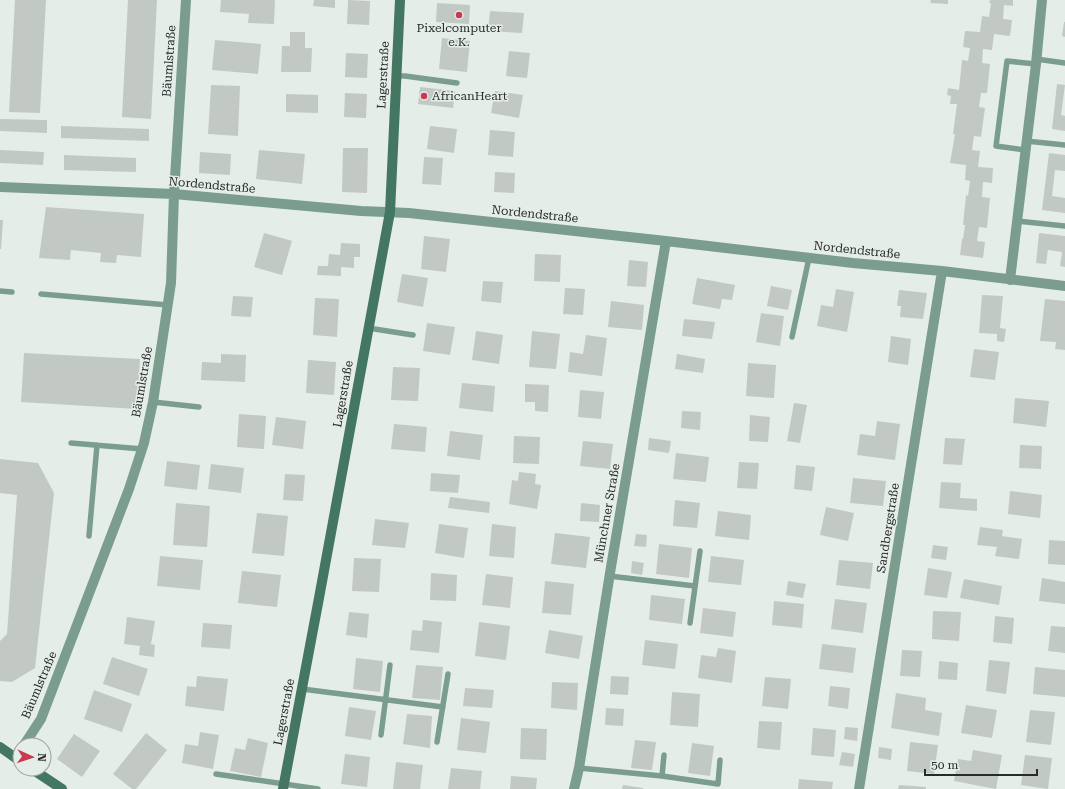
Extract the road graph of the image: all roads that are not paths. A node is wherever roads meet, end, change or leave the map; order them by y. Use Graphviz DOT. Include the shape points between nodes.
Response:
graph roads {
  1 [pos="186,0"];
  2 [pos="400,0"];
  3 [pos="1042,0"];
  4 [pos="1036,62"];
  5 [pos="1065,63"];
  6 [pos="396,76"];
  7 [pos="457,83"];
  8 [pos="1026,145"];
  9 [pos="1065,145"];
  10 [pos="0,188"];
  11 [pos="174,194"];
  12 [pos="390,212"];
  13 [pos="1017,221"];
  14 [pos="1065,226"];
  15 [pos="666,241"];
  16 [pos="809,258"];
  17 [pos="942,271"];
  18 [pos="1010,280"];
  19 [pos="1065,286"];
  20 [pos="0,291"];
  21 [pos="12,292"];
  22 [pos="41,294"];
  23 [pos="168,305"];
  24 [pos="368,328"];
  25 [pos="413,335"];
  26 [pos="792,336"];
  27 [pos="153,402"];
  28 [pos="199,407"];
  29 [pos="72,443"];
  30 [pos="97,445"];
  31 [pos="142,449"];
  32 [pos="89,536"];
  33 [pos="700,551"];
  34 [pos="609,576"];
  35 [pos="695,586"];
  36 [pos="690,623"];
  37 [pos="390,665"];
  38 [pos="448,674"];
  39 [pos="302,689"];
  40 [pos="385,700"];
  41 [pos="443,707"];
  42 [pos="381,735"];
  43 [pos="29,737"];
  44 [pos="437,742"];
  45 [pos="0,747"];
  46 [pos="12,753"];
  47 [pos="664,755"];
  48 [pos="720,760"];
  49 [pos="579,768"];
  50 [pos="216,774"];
  51 [pos="662,776"];
  52 [pos="44,777"];
  53 [pos="284,786"];
  54 [pos="62,789"];
  55 [pos="318,789"];
  56 [pos="574,789"];
  57 [pos="859,789"];
  1 -- 11 [label="street, Bäumlstraße"];
  2 -- 6 [label="street, Lagerstraße"];
  3 -- 4 [label="street"];
  4 -- 5 [label="lane"];
  4 -- 8 [label="street"];
  4 -- 8 [label="lane" via="1007,61 996,146"];
  6 -- 7 [label="lane"];
  6 -- 12 [label="street, Lagerstraße"];
  8 -- 9 [label="lane"];
  8 -- 13 [label="street"];
  10 -- 11 [label="street, Nordendstraße"];
  11 -- 12 [label="street, Nordendstraße"];
  11 -- 23 [label="street, Bäumlstraße"];
  12 -- 15 [label="street, Nordendstraße"];
  12 -- 24 [label="street, Lagerstraße"];
  13 -- 14 [label="lane"];
  13 -- 18 [label="street"];
  15 -- 16 [label="street, Nordendstraße"];
  15 -- 34 [label="street, Münchner Straße"];
  16 -- 17 [label="street, Nordendstraße"];
  16 -- 26 [label="lane"];
  17 -- 18 [label="street, Nordendstraße"];
  17 -- 57 [label="street, Sandbergstraße"];
  18 -- 19 [label="street, Nordendstraße"];
  20 -- 21 [label="lane"];
  22 -- 23 [label="lane"];
  23 -- 27 [label="street, Bäumlstraße"];
  24 -- 25 [label="lane"];
  24 -- 39 [label="street, Lagerstraße"];
  27 -- 28 [label="lane"];
  27 -- 31 [label="street, Bäumlstraße"];
  29 -- 30 [label="lane"];
  30 -- 31 [label="lane"];
  30 -- 32 [label="lane"];
  31 -- 43 [label="street, Bäumlstraße" via="41,719"];
  33 -- 35 [label="lane"];
  34 -- 35 [label="lane"];
  34 -- 49 [label="street, Münchner Straße"];
  35 -- 36 [label="lane"];
  37 -- 40 [label="lane"];
  38 -- 41 [label="lane"];
  39 -- 40 [label="lane"];
  39 -- 53 [label="street, Lagerstraße"];
  40 -- 41 [label="lane"];
  40 -- 42 [label="lane"];
  41 -- 44 [label="lane"];
  45 -- 46 [label="street"];
  47 -- 51 [label="lane"];
  48 -- 51 [label="lane" via="718,784"];
  49 -- 51 [label="lane"];
  49 -- 56 [label="street, Münchner Straße"];
  50 -- 53 [label="lane"];
  52 -- 54 [label="street"];
  53 -- 55 [label="lane"];
}
